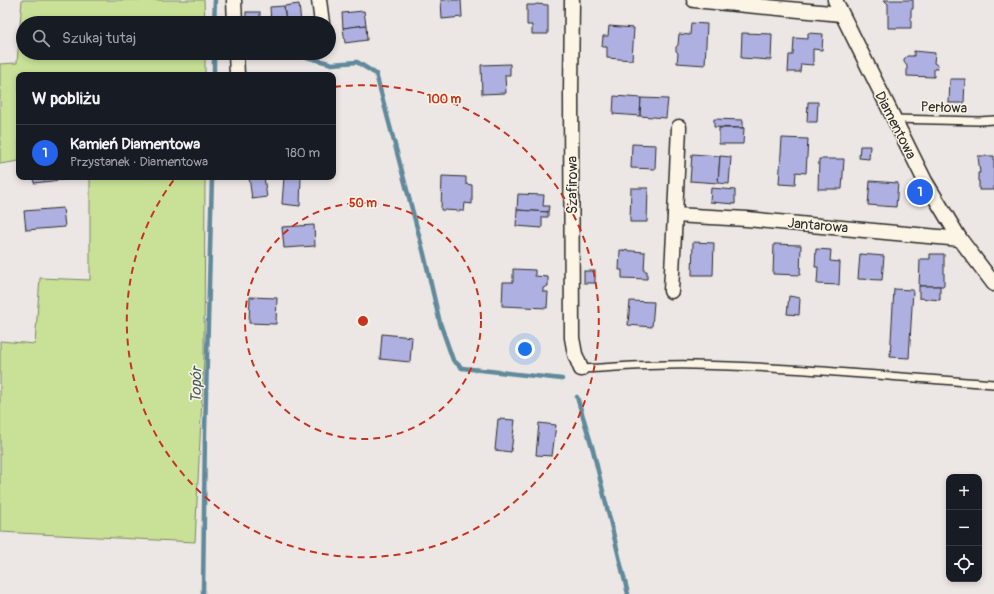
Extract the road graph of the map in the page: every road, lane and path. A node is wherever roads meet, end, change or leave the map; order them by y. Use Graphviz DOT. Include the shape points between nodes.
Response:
graph roads {
  1 [pos="234,0"];
  2 [pos="319,0"];
  3 [pos="572,0"];
  4 [pos="694,0"];
  5 [pos="835,0"];
  6 [pos="841,14"];
  7 [pos="235,16"];
  8 [pos="321,16"];
  9 [pos="236,60"];
  10 [pos="237,72"];
  11 [pos="893,119"];
  12 [pos="994,120"];
  13 [pos="679,127"];
  14 [pos="675,215"];
  15 [pos="960,239"];
  16 [pos="994,284"];
  17 [pos="671,290"];
  18 [pos="581,369"];
  19 [pos="994,384"];
  1 -- 7 [label="street"];
  2 -- 8 [label="street"];
  3 -- 18 [label="street, Szafirowa" via="572,338"];
  4 -- 6 [label="street"];
  5 -- 6 [label="street, Diamentowa"];
  6 -- 11 [label="street, Diamentowa"];
  9 -- 10 [label="street"];
  11 -- 12 [label="lane, Perłowa"];
  11 -- 15 [label="street, Diamentowa" via="925,181"];
  13 -- 14 [label="street"];
  14 -- 15 [label="street, Jantarowa" via="747,219"];
  14 -- 17 [label="street"];
  15 -- 16 [label="street, Diamentowa"];
  18 -- 19 [label="lane" via="693,365"];
}
